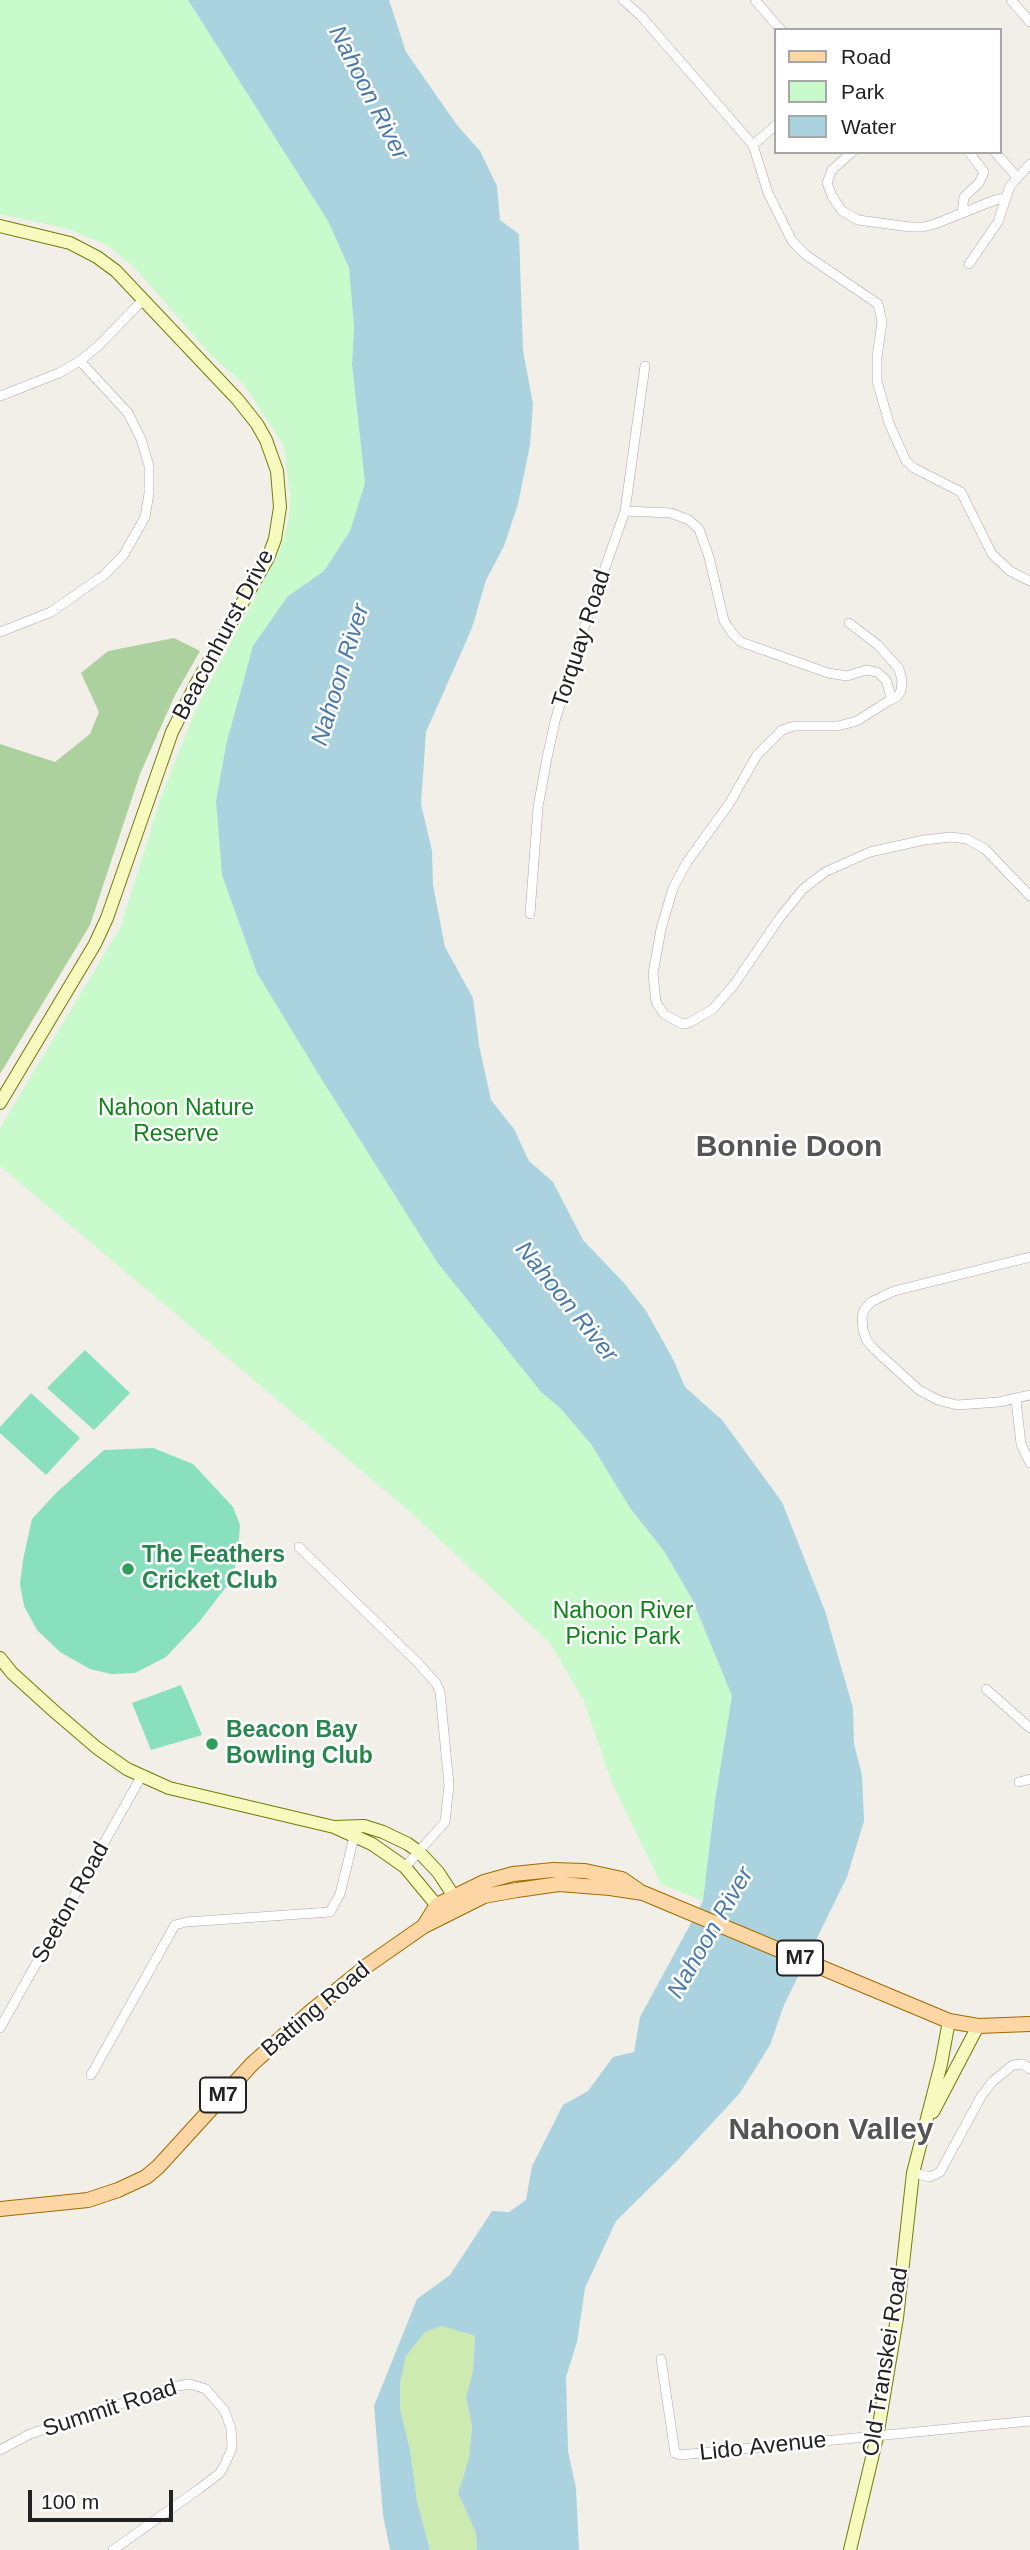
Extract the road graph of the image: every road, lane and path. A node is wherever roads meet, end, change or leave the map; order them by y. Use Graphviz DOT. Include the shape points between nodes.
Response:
graph roads {
  1 [pos="623,0"];
  2 [pos="755,0"];
  3 [pos="1011,0"];
  4 [pos="1030,22"];
  5 [pos="779,28"];
  6 [pos="774,127"];
  7 [pos="753,145"];
  8 [pos="850,154"];
  9 [pos="970,154"];
  10 [pos="997,154"];
  11 [pos="1030,164"];
  12 [pos="1017,177"];
  13 [pos="1006,198"];
  14 [pos="962,214"];
  15 [pos="0,226"];
  16 [pos="969,264"];
  17 [pos="143,300"];
  18 [pos="80,361"];
  19 [pos="645,366"];
  20 [pos="0,396"];
  21 [pos="625,511"];
  22 [pos="1030,581"];
  23 [pos="849,623"];
  24 [pos="0,632"];
  25 [pos="890,700"];
  26 [pos="1030,896"];
  27 [pos="530,914"];
  28 [pos="0,1103"];
  29 [pos="1030,1257"];
  30 [pos="1030,1395"];
  31 [pos="1016,1400"];
  32 [pos="1030,1462"];
  33 [pos="299,1548"];
  34 [pos="0,1658"];
  35 [pos="986,1689"];
  36 [pos="1030,1728"];
  37 [pos="141,1777"];
  38 [pos="1030,1779"];
  39 [pos="1019,1782"];
  40 [pos="334,1827"];
  41 [pos="354,1837"];
  42 [pos="419,1852"];
  43 [pos="405,1867"];
  44 [pos="458,1901"];
  45 [pos="441,1911"];
  46 [pos="949,2021"];
  47 [pos="1030,2024"];
  48 [pos="978,2026"];
  49 [pos="0,2028"];
  50 [pos="1030,2069"];
  51 [pos="92,2075"];
  52 [pos="924,2128"];
  53 [pos="913,2173"];
  54 [pos="0,2209"];
  55 [pos="661,2359"];
  56 [pos="1030,2421"];
  57 [pos="877,2437"];
  58 [pos="0,2451"];
  59 [pos="113,2550"];
  60 [pos="850,2550"];
  1 -- 7 [label="street"];
  2 -- 5 [label="street"];
  3 -- 4 [label="street"];
  6 -- 7 [label="street"];
  7 -- 22 [label="street" via="768,193 792,241 878,304 882,322 877,380 906,461 961,492 992,554"];
  8 -- 14 [label="street" via="832,170 827,183 848,216 910,227"];
  9 -- 14 [label="street" via="984,172 964,197"];
  10 -- 12 [label="street"];
  11 -- 12 [label="street"];
  12 -- 13 [label="street"];
  13 -- 14 [label="street"];
  13 -- 16 [label="street" via="992,232"];
  15 -- 17 [label="street, Beaconhurst Drive" via="83,249 116,271"];
  17 -- 18 [label="street"];
  17 -- 28 [label="street, Beaconhurst Drive" via="257,424 277,471 278,522 265,564 172,732 95,944"];
  18 -- 20 [label="street"];
  18 -- 24 [label="street" via="128,413 141,439 149,466 145,517 123,556 104,575 51,612"];
  19 -- 21 [label="street, Torquay Road"];
  21 -- 25 [label="street" via="671,513 699,530 724,621 741,642 828,673 877,672 888,683"];
  21 -- 27 [label="street, Torquay Road" via="555,721 538,807"];
  23 -- 25 [label="street" via="899,669 901,691"];
  25 -- 26 [label="street" via="845,724 788,728 762,748 673,888 653,974 659,1008 682,1024 706,1015 723,999 803,889 825,872 870,852 924,840 967,839 992,855"];
  29 -- 31 [label="street" via="894,1291 871,1302 862,1317 867,1341 929,1396 957,1405"];
  30 -- 31 [label="street"];
  31 -- 32 [label="street" via="1021,1444"];
  33 -- 42 [label="street" via="416,1661 440,1692 449,1785 445,1822"];
  34 -- 37 [label="street" via="97,1748"];
  35 -- 36 [label="street"];
  37 -- 40 [label="street" via="188,1793"];
  37 -- 49 [label="street, Seeton Road"];
  38 -- 39 [label="street"];
  40 -- 41 [label="street"];
  40 -- 42 [label="street" via="372,1828"];
  41 -- 43 [label="street"];
  41 -- 51 [label="street" via="340,1894 330,1912 186,1922 173,1927"];
  42 -- 43 [label="street"];
  42 -- 44 [label="street"];
  43 -- 45 [label="street"];
  44 -- 45 [label="main road, Batting Road / M7"];
  44 -- 46 [label="main road, Batting Road / M7" via="559,1884 643,1893"];
  45 -- 54 [label="main road, Batting Road / M7" via="368,1965 252,2064 146,2176 88,2200"];
  46 -- 48 [label="main road"];
  46 -- 52 [label="street, Old Transkei Road"];
  47 -- 48 [label="main road"];
  48 -- 52 [label="street, Old Transkei Road"];
  50 -- 53 [label="street" via="1023,2064 1013,2066 993,2081 940,2172 930,2177"];
  52 -- 53 [label="street, Old Transkei Road"];
  53 -- 57 [label="street, Old Transkei Road" via="897,2318"];
  55 -- 57 [label="street, Lido Avenue" via="677,2455"];
  56 -- 57 [label="street, Lido Avenue"];
  57 -- 60 [label="street, Old Transkei Road"];
  58 -- 59 [label="street, Summit Road" via="30,2434 171,2387 190,2384 206,2389 224,2410 231,2428 232,2448 220,2473"];
}
